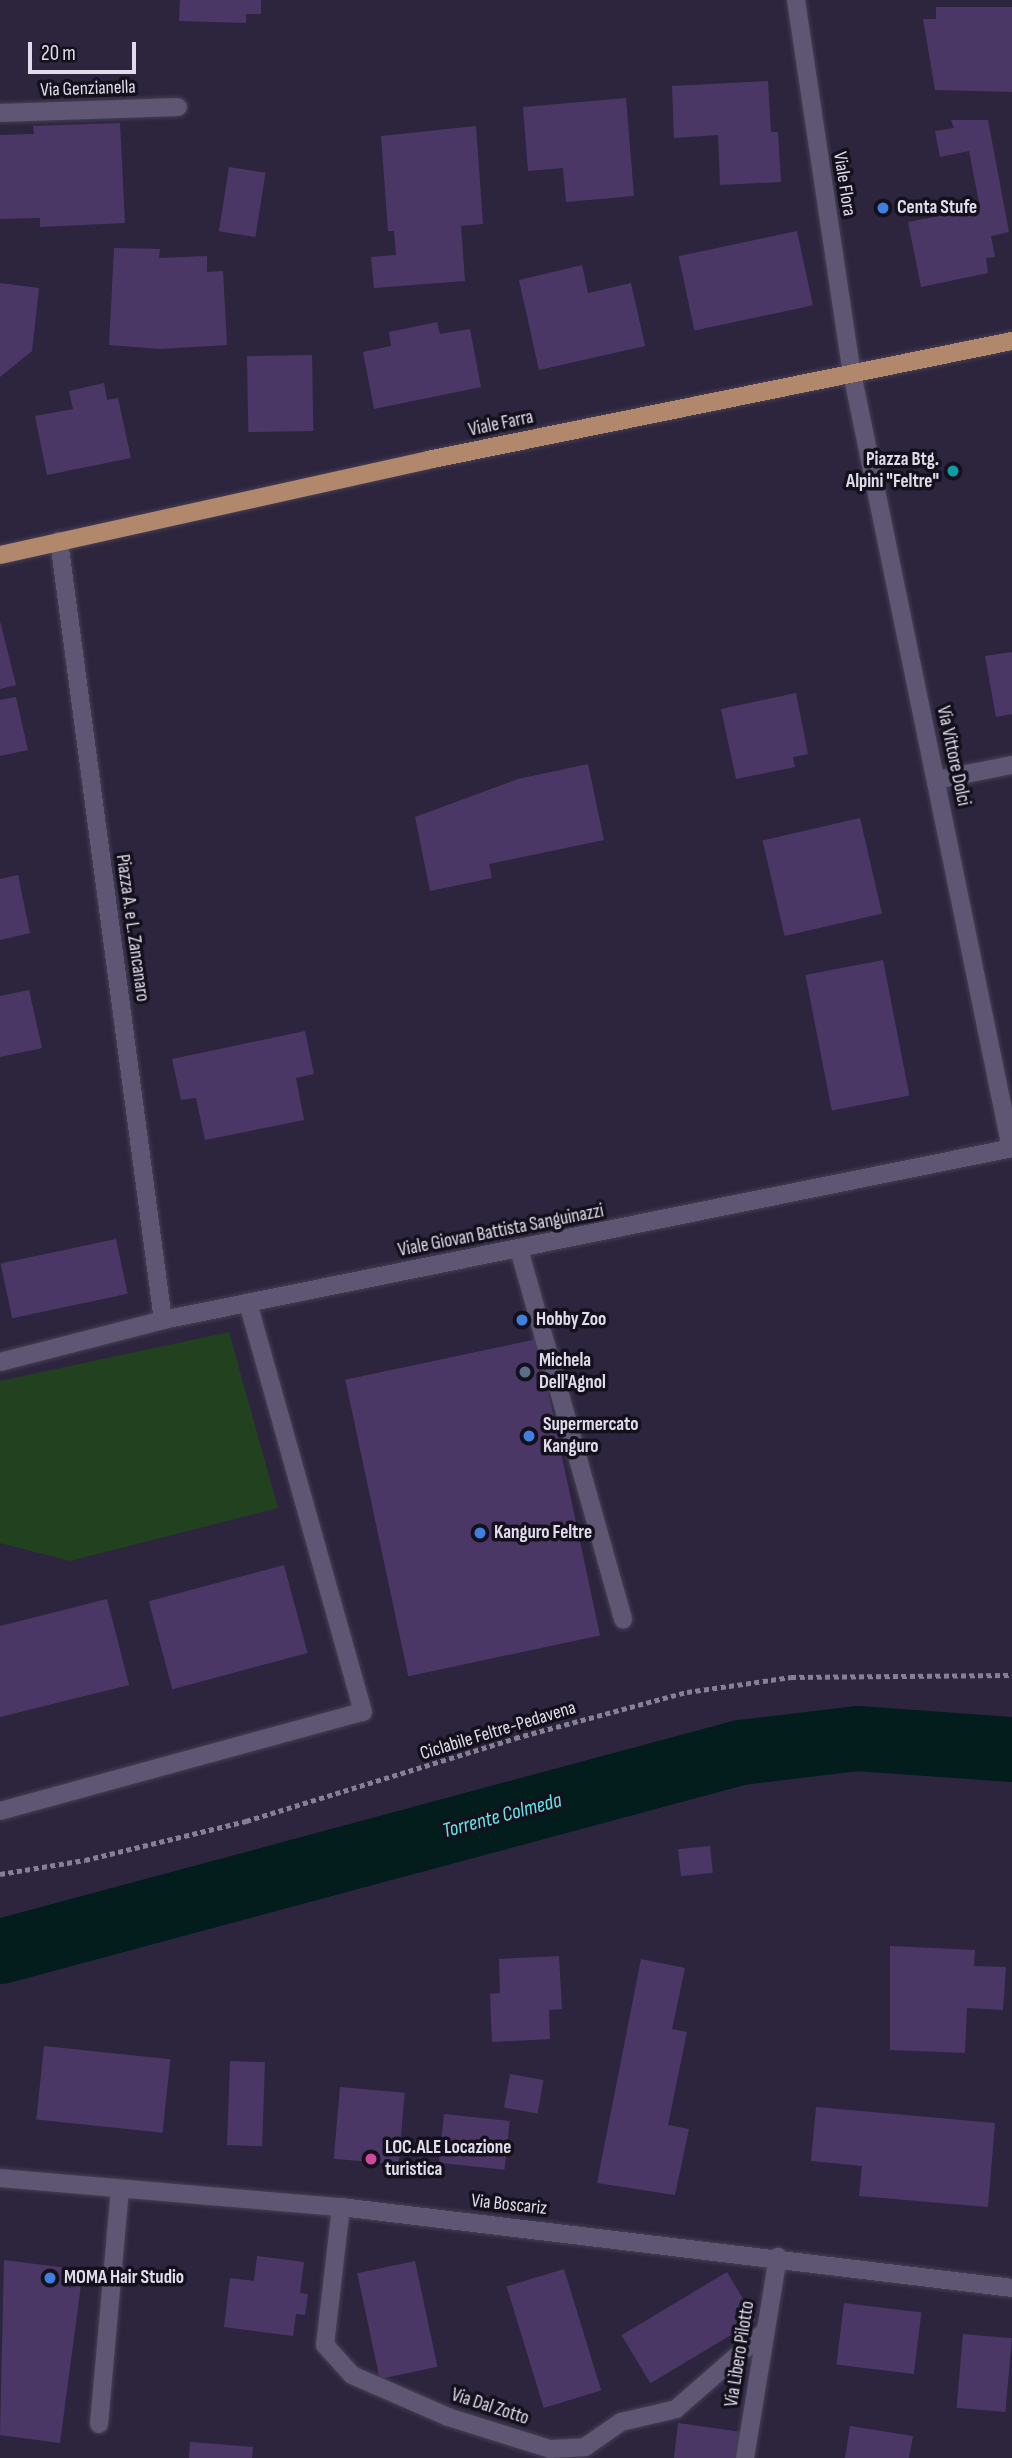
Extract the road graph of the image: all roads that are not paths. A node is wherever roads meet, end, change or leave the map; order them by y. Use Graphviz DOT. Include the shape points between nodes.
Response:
graph roads {
  1 [pos="796,0"];
  2 [pos="178,107"];
  3 [pos="0,113"];
  4 [pos="1012,341"];
  5 [pos="852,373"];
  6 [pos="59,541"];
  7 [pos="0,555"];
  8 [pos="1012,765"];
  9 [pos="936,780"];
  10 [pos="1012,1148"];
  11 [pos="519,1249"];
  12 [pos="248,1303"];
  13 [pos="163,1320"];
  14 [pos="0,1362"];
  15 [pos="623,1620"];
  16 [pos="0,1811"];
  17 [pos="0,2178"];
  18 [pos="120,2190"];
  19 [pos="341,2207"];
  20 [pos="778,2256"];
  21 [pos="1012,2288"];
  22 [pos="764,2333"];
  23 [pos="99,2424"];
  24 [pos="745,2458"];
  1 -- 5 [label="street, Viale Flora"];
  2 -- 3 [label="street, Via Genzianella"];
  4 -- 5 [label="main road, Viale Farra"];
  5 -- 6 [label="main road, Viale Farra"];
  5 -- 9 [label="street, Via Vittore Dolci"];
  6 -- 7 [label="main road, Viale Farra"];
  6 -- 13 [label="street, Piazza A. e L. Zancanaro"];
  8 -- 9 [label="street"];
  9 -- 10 [label="street, Via Vittore Dolci"];
  10 -- 11 [label="street, Viale Giovan Battista Sanguinazzi"];
  11 -- 12 [label="street, Viale Giovan Battista Sanguinazzi"];
  11 -- 15 [label="street"];
  12 -- 13 [label="street, Viale Giovan Battista Sanguinazzi"];
  12 -- 16 [label="street" via="363,1712"];
  13 -- 14 [label="street, Viale Giovan Battista Sanguinazzi"];
  17 -- 18 [label="street, Via Boscariz"];
  18 -- 19 [label="street, Via Boscariz"];
  18 -- 23 [label="street"];
  19 -- 20 [label="street, Via Boscariz"];
  19 -- 22 [label="street, Via Dal Zotto" via="325,2345 352,2375 449,2417 550,2449 585,2446 621,2422 676,2409"];
  20 -- 21 [label="street, Via Boscariz"];
  20 -- 22 [label="street, Via Libero Pilotto"];
  22 -- 24 [label="street, Via Libero Pilotto"];
}
